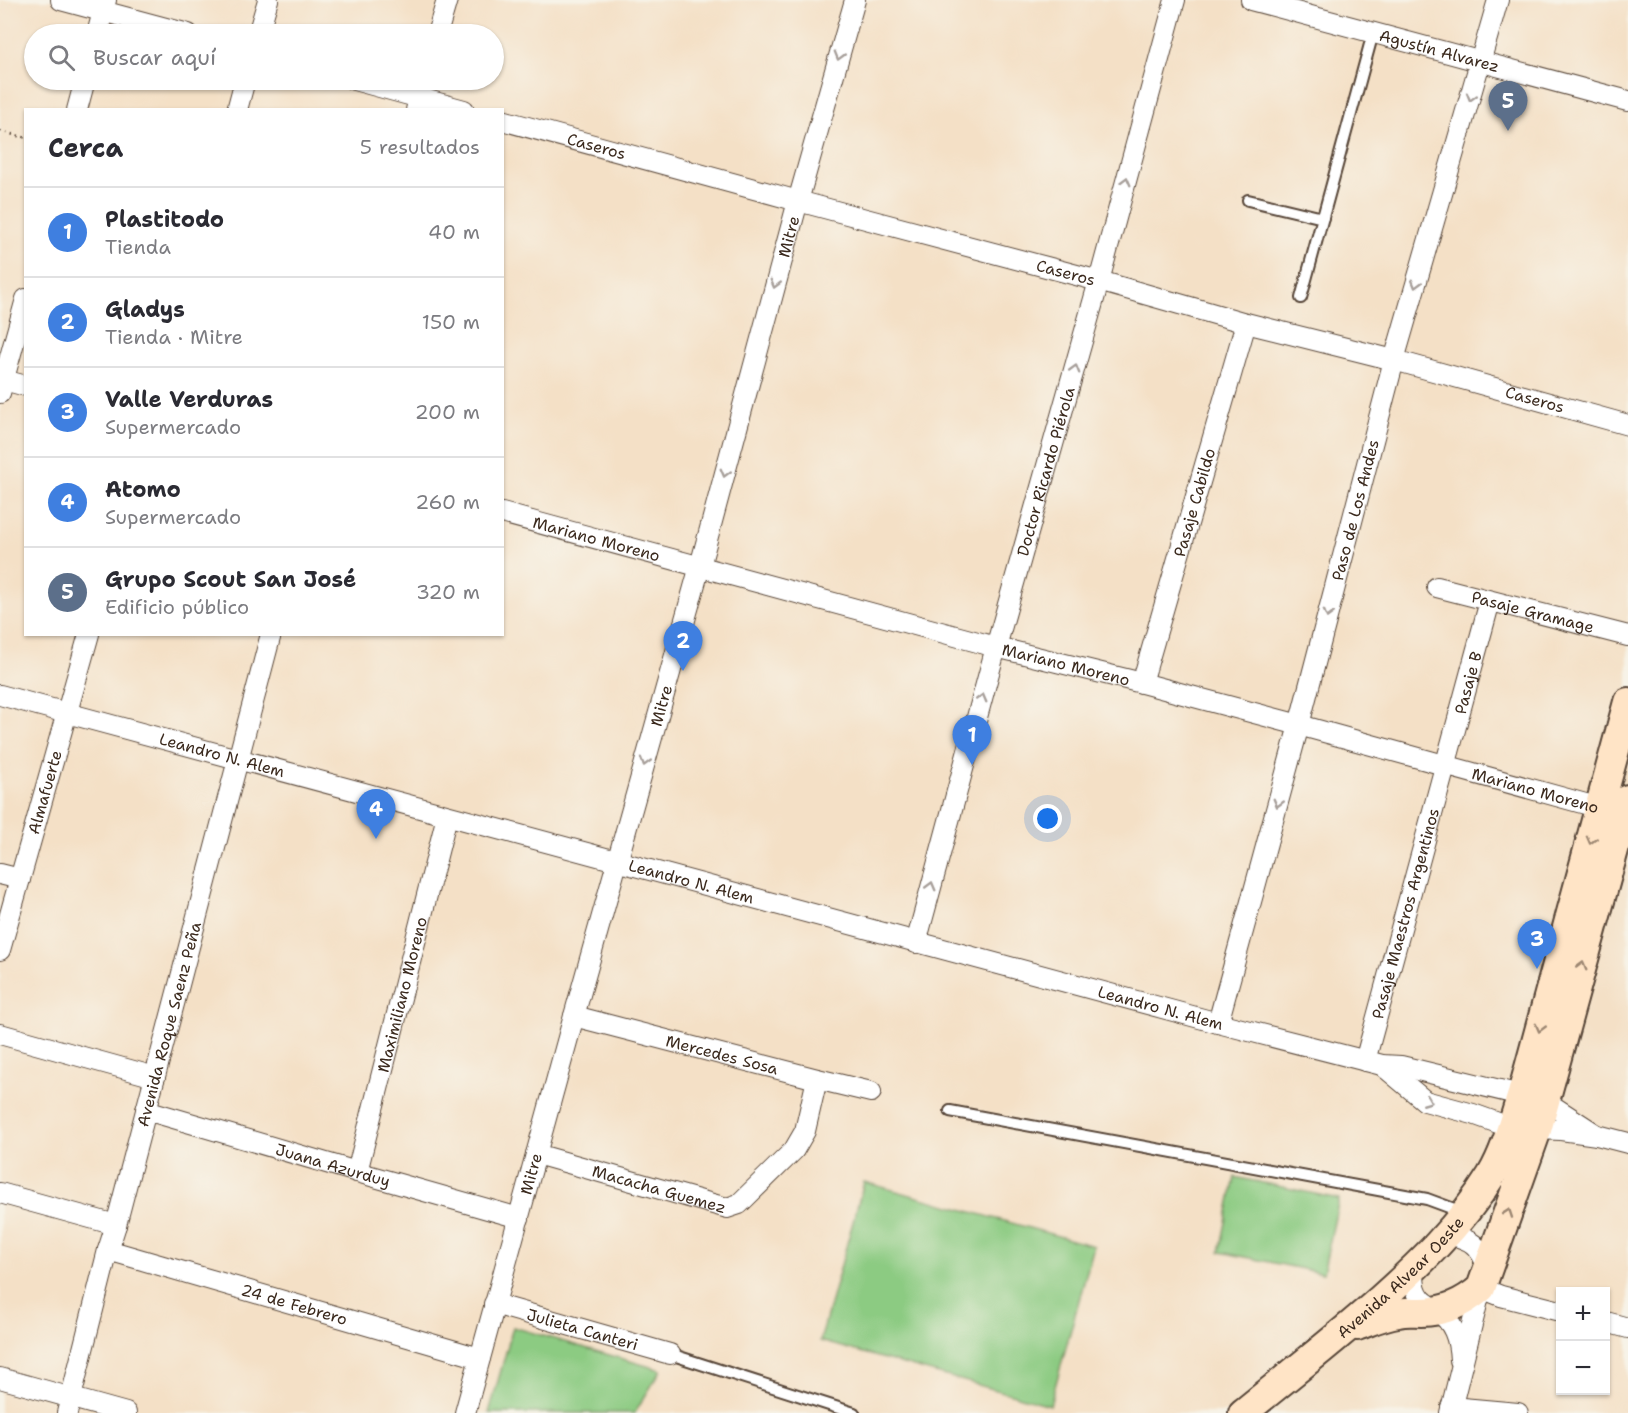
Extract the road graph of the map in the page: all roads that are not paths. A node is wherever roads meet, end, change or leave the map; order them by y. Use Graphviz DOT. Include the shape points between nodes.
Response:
graph roads {
  1 [pos="61,0"];
  2 [pos="268,0"];
  3 [pos="447,0"];
  4 [pos="855,0"];
  5 [pos="1175,0"];
  6 [pos="1251,0"];
  7 [pos="1498,0"];
  8 [pos="105,6"];
  9 [pos="100,24"];
  10 [pos="158,24"];
  11 [pos="261,24"];
  12 [pos="440,24"];
  13 [pos="1373,33"];
  14 [pos="1481,63"];
  15 [pos="82,90"];
  16 [pos="242,90"];
  17 [pos="398,90"];
  18 [pos="420,95"];
  19 [pos="1628,101"];
  20 [pos="78,108"];
  21 [pos="238,108"];
  22 [pos="458,108"];
  23 [pos="504,121"];
  24 [pos="798,201"];
  25 [pos="1248,201"];
  26 [pos="1323,218"];
  27 [pos="1099,281"];
  28 [pos="1301,298"];
  29 [pos="24,306"];
  30 [pos="1246,323"];
  31 [pos="1394,360"];
  32 [pos="1,384"];
  33 [pos="24,386"];
  34 [pos="1628,425"];
  35 [pos="504,514"];
  36 [pos="700,566"];
  37 [pos="1437,587"];
  38 [pos="1491,601"];
  39 [pos="88,636"];
  40 [pos="270,636"];
  41 [pos="1628,636"];
  42 [pos="996,647"];
  43 [pos="1142,683"];
  44 [pos="0,695"];
  45 [pos="1628,702"];
  46 [pos="67,713"];
  47 [pos="1299,725"];
  48 [pos="238,759"];
  49 [pos="1445,766"];
  50 [pos="1620,809"];
  51 [pos="447,816"];
  52 [pos="617,862"];
  53 [pos="0,874"];
  54 [pos="20,879"];
  55 [pos="916,943"];
  56 [pos="0,950"];
  57 [pos="574,1016"];
  58 [pos="1218,1023"];
  59 [pos="0,1034"];
  60 [pos="1374,1063"];
  61 [pos="155,1077"];
  62 [pos="816,1079"];
  63 [pos="871,1092"];
  64 [pos="1533,1098"];
  65 [pos="146,1110"];
  66 [pos="950,1111"];
  67 [pos="1524,1129"];
  68 [pos="1597,1135"];
  69 [pos="1628,1143"];
  70 [pos="536,1155"];
  71 [pos="357,1172"];
  72 [pos="0,1193"];
  73 [pos="1466,1213"];
  74 [pos="519,1218"];
  75 [pos="116,1225"];
  76 [pos="1446,1234"];
  77 [pos="108,1250"];
  78 [pos="1414,1270"];
  79 [pos="1485,1279"];
  80 [pos="494,1304"];
  81 [pos="1556,1310"];
  82 [pos="1437,1311"];
  83 [pos="1610,1323"];
  84 [pos="1628,1328"];
  85 [pos="1344,1331"];
  86 [pos="670,1354"];
  87 [pos="480,1358"];
  88 [pos="1461,1372"];
  89 [pos="0,1378"];
  90 [pos="69,1406"];
  91 [pos="1451,1410"];
  92 [pos="126,1413"];
  93 [pos="465,1413"];
  94 [pos="854,1413"];
  95 [pos="1244,1413"];
  96 [pos="1518,1413"];
  1 -- 8 [label="street"];
  2 -- 11 [label="street"];
  3 -- 12 [label="street"];
  4 -- 24 [label="street, Mitre, one-way"];
  27 -- 5 [label="street, Doctor Ricardo Piérola, one-way"];
  6 -- 13 [label="street, Agustín Alvarez"];
  7 -- 14 [label="street, Paso de Los Andes"];
  8 -- 9 [label="street"];
  8 -- 10 [label="street"];
  13 -- 14 [label="street, Agustín Alvarez"];
  13 -- 26 [label="lane"];
  14 -- 19 [label="street, Agustín Alvarez"];
  14 -- 31 [label="street, Paso de Los Andes, one-way"];
  15 -- 20 [label="street"];
  16 -- 21 [label="street"];
  17 -- 18 [label="street"];
  18 -- 22 [label="street"];
  23 -- 24 [label="street, Caseros"];
  24 -- 27 [label="street, Caseros"];
  24 -- 36 [label="street, Mitre, one-way"];
  25 -- 26 [label="lane"];
  26 -- 28 [label="lane"];
  27 -- 30 [label="street, Caseros"];
  42 -- 27 [label="street, Doctor Ricardo Piérola, one-way"];
  29 -- 32 [label="street"];
  30 -- 31 [label="street, Caseros"];
  30 -- 43 [label="street, Pasaje Cabildo"];
  31 -- 34 [label="street, Caseros"];
  31 -- 47 [label="street, Paso de Los Andes, one-way"];
  32 -- 33 [label="street"];
  35 -- 36 [label="street, Mariano Moreno"];
  36 -- 42 [label="street, Mariano Moreno"];
  36 -- 52 [label="street, Mitre, one-way"];
  37 -- 38 [label="street, Pasaje Gramage"];
  38 -- 41 [label="street, Pasaje Gramage"];
  38 -- 49 [label="street, Pasaje B"];
  39 -- 46 [label="street, Almafuerte"];
  40 -- 48 [label="street, Avenida Roque Saenz Peña"];
  42 -- 43 [label="street, Mariano Moreno"];
  55 -- 42 [label="street, Doctor Ricardo Piérola, one-way"];
  43 -- 47 [label="street, Mariano Moreno"];
  44 -- 46 [label="street, Leandro N. Alem"];
  45 -- 50 [label="main road, Avenida Alvear Oeste"];
  46 -- 48 [label="street, Leandro N. Alem"];
  46 -- 54 [label="street, Almafuerte"];
  47 -- 49 [label="street, Mariano Moreno"];
  47 -- 58 [label="street, Paso de Los Andes, one-way"];
  48 -- 51 [label="street, Leandro N. Alem"];
  48 -- 61 [label="street, Avenida Roque Saenz Peña"];
  49 -- 50 [label="street, Mariano Moreno"];
  49 -- 60 [label="street, Pasaje Maestros Argentinos"];
  50 -- 64 [label="main road, Avenida Alvear Oeste"];
  51 -- 52 [label="street, Leandro N. Alem"];
  51 -- 71 [label="street, Maximiliano Moreno"];
  52 -- 55 [label="street, Leandro N. Alem"];
  52 -- 57 [label="street, Mitre"];
  53 -- 54 [label="street"];
  54 -- 56 [label="street, Almafuerte"];
  55 -- 58 [label="street, Leandro N. Alem"];
  57 -- 62 [label="street, Mercedes Sosa"];
  57 -- 70 [label="street, Mitre"];
  58 -- 60 [label="street, Leandro N. Alem"];
  59 -- 61 [label="street"];
  60 -- 64 [label="street, Leandro N. Alem"];
  60 -- 67 [label="street, Leandro N. Alem, one-way" via="1425,1101"];
  61 -- 65 [label="street, Avenida Roque Saenz Peña"];
  62 -- 63 [label="street, Mercedes Sosa"];
  62 -- 70 [label="street, Macacha Guemez" via="805,1131 794,1150 739,1204 727,1208"];
  64 -- 67 [label="main road, Avenida Alvear Oeste"];
  64 -- 68 [label="street, Leandro N. Alem"];
  65 -- 71 [label="street, Juana Azurduy"];
  65 -- 75 [label="street, Avenida Roque Saenz Peña"];
  66 -- 73 [label="lane" via="1427,1199"];
  67 -- 68 [label="street, Leandro N. Alem"];
  67 -- 73 [label="main road, Avenida Alvear Oeste"];
  79 -- 67 [label="main road, Avenida Alvear Oeste, one-way"];
  68 -- 69 [label="street, Leandro N. Alem"];
  70 -- 74 [label="street, Mitre"];
  71 -- 74 [label="street, Juana Azurduy"];
  72 -- 75 [label="street"];
  73 -- 76 [label="main road, Avenida Alvear Oeste"];
  74 -- 80 [label="street, Mitre"];
  75 -- 77 [label="street, Avenida Roque Saenz Peña"];
  76 -- 78 [label="main road, Avenida Alvear Oeste"];
  76 -- 79 [label="street" via="1462,1237 1483,1254"];
  77 -- 87 [label="street, 24 de Febrero"];
  77 -- 90 [label="street, Avenida Roque Saenz Peña"];
  78 -- 82 [label="street" via="1416,1290"];
  78 -- 85 [label="main road, Avenida Alvear Oeste"];
  79 -- 81 [label="street" via="1502,1296"];
  79 -- 82 [label="main road, Avenida Alvear Oeste" via="1471,1297"];
  79 -- 88 [label="street"];
  80 -- 86 [label="street, Julieta Canteri"];
  80 -- 87 [label="street, Mitre"];
  82 -- 85 [label="main road, Avenida Alvear Oeste" via="1401,1312"];
  82 -- 88 [label="street" via="1455,1331"];
  83 -- 84 [label="street"];
  85 -- 95 [label="main road"];
  86 -- 94 [label="lane"];
  87 -- 93 [label="street, Mitre"];
  88 -- 91 [label="street"];
  89 -- 90 [label="street"];
  90 -- 92 [label="street"];
  91 -- 96 [label="street"];
}
